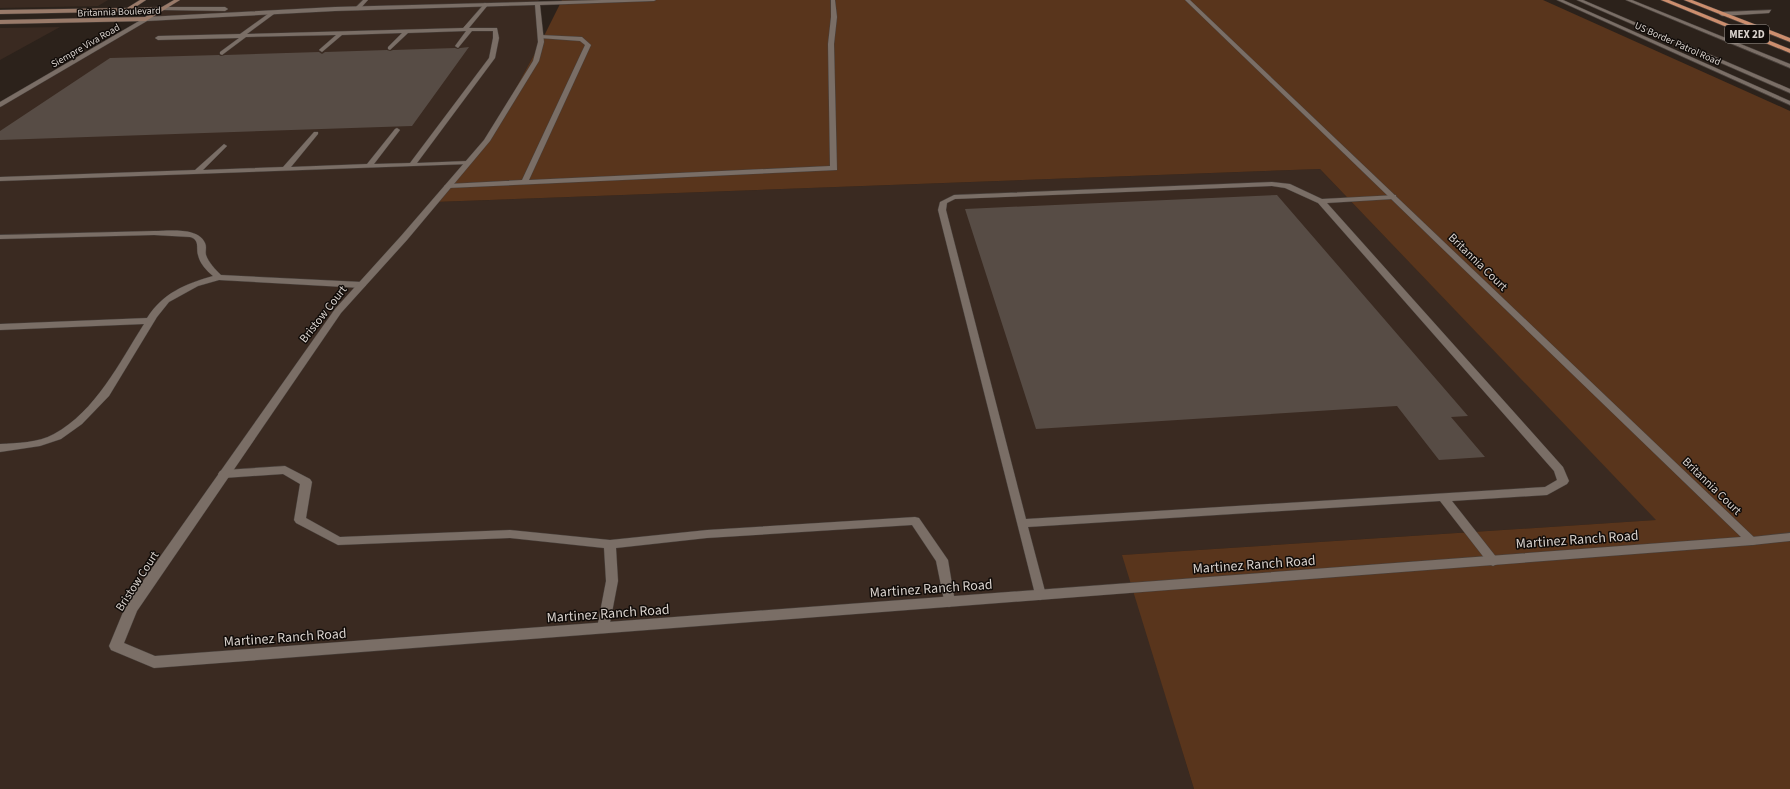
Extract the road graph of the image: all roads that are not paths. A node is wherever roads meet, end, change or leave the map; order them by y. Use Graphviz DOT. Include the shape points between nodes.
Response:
graph roads {
  1 [pos="144,0"];
  2 [pos="178,0"];
  3 [pos="366,0"];
  4 [pos="654,0"];
  5 [pos="833,0"];
  6 [pos="1187,0"];
  7 [pos="1559,0"];
  8 [pos="1579,0"];
  9 [pos="1628,0"];
  10 [pos="1664,0"];
  11 [pos="1687,0"];
  12 [pos="538,3"];
  13 [pos="485,5"];
  14 [pos="357,8"];
  15 [pos="164,9"];
  16 [pos="335,9"];
  17 [pos="128,10"];
  18 [pos="1769,11"];
  19 [pos="0,12"];
  20 [pos="272,13"];
  21 [pos="1722,14"];
  22 [pos="1704,16"];
  23 [pos="110,20"];
  24 [pos="146,20"];
  25 [pos="0,22"];
  26 [pos="468,29"];
  27 [pos="407,31"];
  28 [pos="341,33"];
  29 [pos="243,36"];
  30 [pos="158,38"];
  31 [pos="541,38"];
  32 [pos="1790,40"];
  33 [pos="458,46"];
  34 [pos="390,48"];
  35 [pos="322,50"];
  36 [pos="1790,51"];
  37 [pos="222,53"];
  38 [pos="1790,66"];
  39 [pos="1790,91"];
  40 [pos="1790,103"];
  41 [pos="0,105"];
  42 [pos="397,130"];
  43 [pos="316,133"];
  44 [pos="224,146"];
  45 [pos="468,163"];
  46 [pos="412,165"];
  47 [pos="369,166"];
  48 [pos="285,169"];
  49 [pos="198,172"];
  50 [pos="0,179"];
  51 [pos="524,183"];
  52 [pos="448,186"];
  53 [pos="1393,197"];
  54 [pos="1321,201"];
  55 [pos="0,237"];
  56 [pos="219,277"];
  57 [pos="362,285"];
  58 [pos="150,321"];
  59 [pos="0,327"];
  60 [pos="0,448"];
  61 [pos="224,474"];
  62 [pos="1444,498"];
  63 [pos="1022,523"];
  64 [pos="1790,537"];
  65 [pos="1752,541"];
  66 [pos="610,544"];
  67 [pos="1493,561"];
  68 [pos="1040,595"];
  69 [pos="949,602"];
  70 [pos="603,628"];
  71 [pos="116,646"];
  1 -- 17 [label="main road, Siempre Viva Road"];
  2 -- 15 [label="main road, Siempre Viva Road"];
  3 -- 14 [label="street"];
  4 -- 12 [label="street, Britannia Boulevard"];
  5 -- 51 [label="street" via="831,44 834,168"];
  6 -- 53 [label="street, Britannia Court"];
  7 -- 40 [label="street, US Border Patrol Road"];
  8 -- 39 [label="street"];
  9 -- 38 [label="street"];
  10 -- 22 [label="highway, MEX 2D"];
  11 -- 21 [label="highway, MEX 2D"];
  12 -- 13 [label="street, Britannia Boulevard"];
  12 -- 31 [label="street, Bristow Court"];
  13 -- 14 [label="street, Britannia Boulevard"];
  13 -- 26 [label="street"];
  14 -- 16 [label="street, Britannia Boulevard"];
  15 -- 16 [label="street, Britannia Boulevard"];
  15 -- 17 [label="main road, Britannia Boulevard"];
  15 -- 24 [label="main road, Siempre Viva Road"];
  16 -- 20 [label="street, Britannia Boulevard"];
  17 -- 19 [label="main road, Britannia Boulevard"];
  17 -- 23 [label="main road, Siempre Viva Road"];
  18 -- 21 [label="street"];
  20 -- 24 [label="street, Britannia Boulevard"];
  20 -- 29 [label="street"];
  21 -- 22 [label="highway"];
  21 -- 32 [label="highway, MEX 2D"];
  22 -- 36 [label="highway, MEX 2D"];
  23 -- 24 [label="main road, Britannia Boulevard"];
  23 -- 25 [label="main road, Britannia Boulevard"];
  24 -- 41 [label="street, Siempre Viva Road"];
  26 -- 27 [label="street"];
  26 -- 33 [label="street"];
  26 -- 46 [label="street" via="495,29 492,58"];
  27 -- 28 [label="street"];
  27 -- 34 [label="street"];
  28 -- 29 [label="street"];
  28 -- 35 [label="street"];
  29 -- 30 [label="street"];
  29 -- 37 [label="street"];
  31 -- 45 [label="street, Bristow Court" via="536,61 487,141"];
  31 -- 51 [label="street" via="582,39 588,45"];
  42 -- 47 [label="street"];
  43 -- 48 [label="street"];
  44 -- 49 [label="street"];
  45 -- 46 [label="street"];
  45 -- 52 [label="street, Bristow Court"];
  46 -- 47 [label="street"];
  47 -- 48 [label="street"];
  48 -- 49 [label="street"];
  49 -- 50 [label="street"];
  51 -- 52 [label="street"];
  52 -- 57 [label="street, Bristow Court"];
  53 -- 54 [label="street"];
  53 -- 65 [label="street, Britannia Court"];
  54 -- 62 [label="street" via="1559,470 1563,481 1547,491"];
  54 -- 63 [label="street" via="1287,186 1272,184 954,197 944,202 942,210"];
  55 -- 56 [label="street" via="154,233 190,235 202,244 202,255 209,268"];
  56 -- 57 [label="street"];
  56 -- 58 [label="street" via="195,284 166,300"];
  57 -- 61 [label="street, Bristow Court" via="338,311"];
  58 -- 59 [label="street"];
  58 -- 60 [label="street" via="105,394 78,422 57,437 36,444"];
  61 -- 66 [label="street" via="285,470 306,482 300,520 338,541 510,534"];
  61 -- 71 [label="street, Bristow Court" via="131,609"];
  62 -- 63 [label="street"];
  62 -- 67 [label="street"];
  63 -- 68 [label="street"];
  64 -- 65 [label="street, Martinez Ranch Road"];
  65 -- 67 [label="street, Martinez Ranch Road"];
  66 -- 69 [label="street" via="707,534 915,521 942,560"];
  66 -- 70 [label="street" via="612,581"];
  67 -- 68 [label="street, Martinez Ranch Road"];
  68 -- 69 [label="street, Martinez Ranch Road"];
  69 -- 70 [label="street, Martinez Ranch Road"];
  70 -- 71 [label="street, Martinez Ranch Road" via="154,662"];
}
